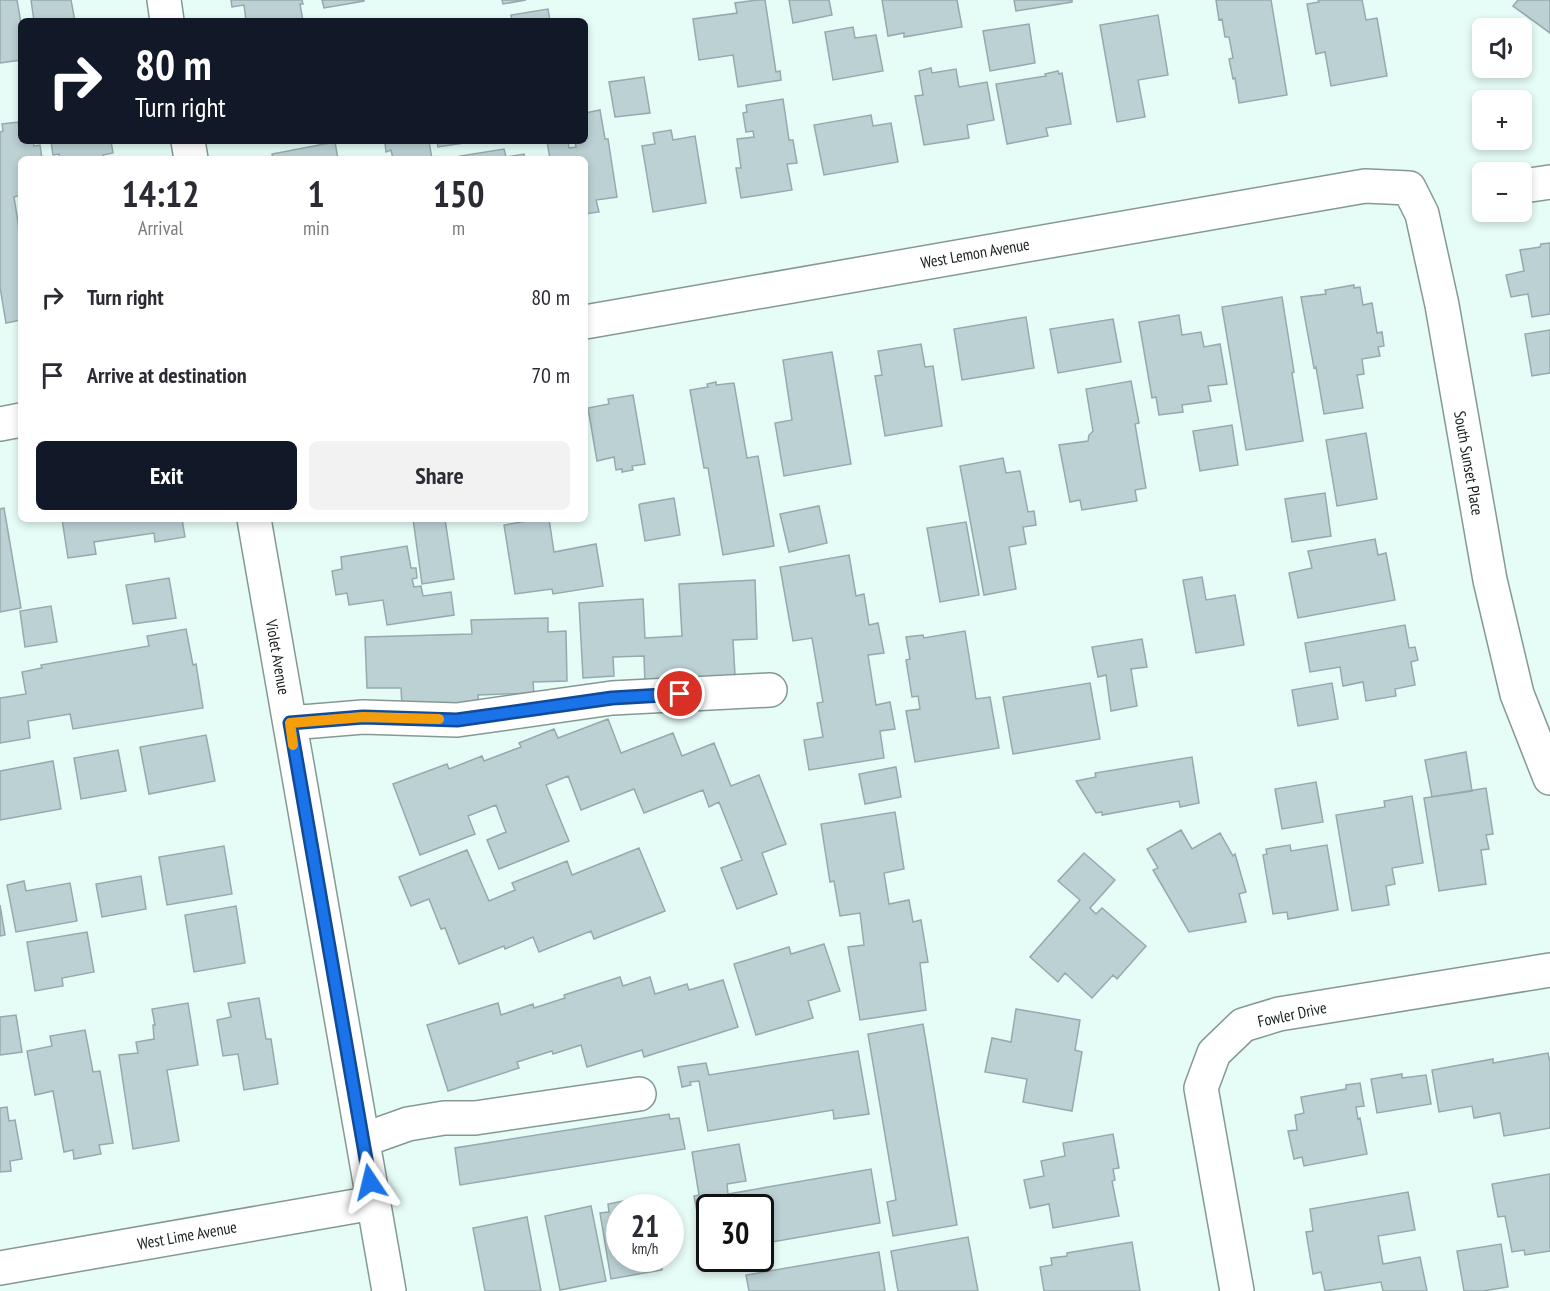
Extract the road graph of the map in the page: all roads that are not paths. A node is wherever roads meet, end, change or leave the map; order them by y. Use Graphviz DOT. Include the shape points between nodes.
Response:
graph roads {
  1 [pos="164,0"];
  2 [pos="167,18"];
  3 [pos="1365,186"];
  4 [pos="588,321"];
  5 [pos="18,421"];
  6 [pos="0,424"];
  7 [pos="255,522"];
  8 [pos="770,690"];
  9 [pos="290,723"];
  10 [pos="1550,778"];
  11 [pos="1550,970"];
  12 [pos="639,1094"];
  13 [pos="363,1140"];
  14 [pos="373,1203"];
  15 [pos="0,1268"];
  16 [pos="389,1291"];
  17 [pos="1237,1291"];
  1 -- 2 [label="street"];
  3 -- 4 [label="street, West Lemon Avenue"];
  3 -- 10 [label="street, South Sunset Place" via="1409,188 1422,214 1442,305 1490,580 1517,694"];
  5 -- 6 [label="street"];
  7 -- 9 [label="street, Violet Avenue"];
  8 -- 9 [label="street" via="612,698 457,720 363,717"];
  9 -- 13 [label="street, Violet Avenue"];
  11 -- 17 [label="street, Fowler Drive" via="1279,1014 1243,1025 1214,1053 1201,1088"];
  12 -- 13 [label="street" via="408,1124"];
  13 -- 14 [label="street, Violet Avenue"];
  14 -- 15 [label="street, West Lime Avenue"];
  14 -- 16 [label="street, Violet Avenue"];
}
